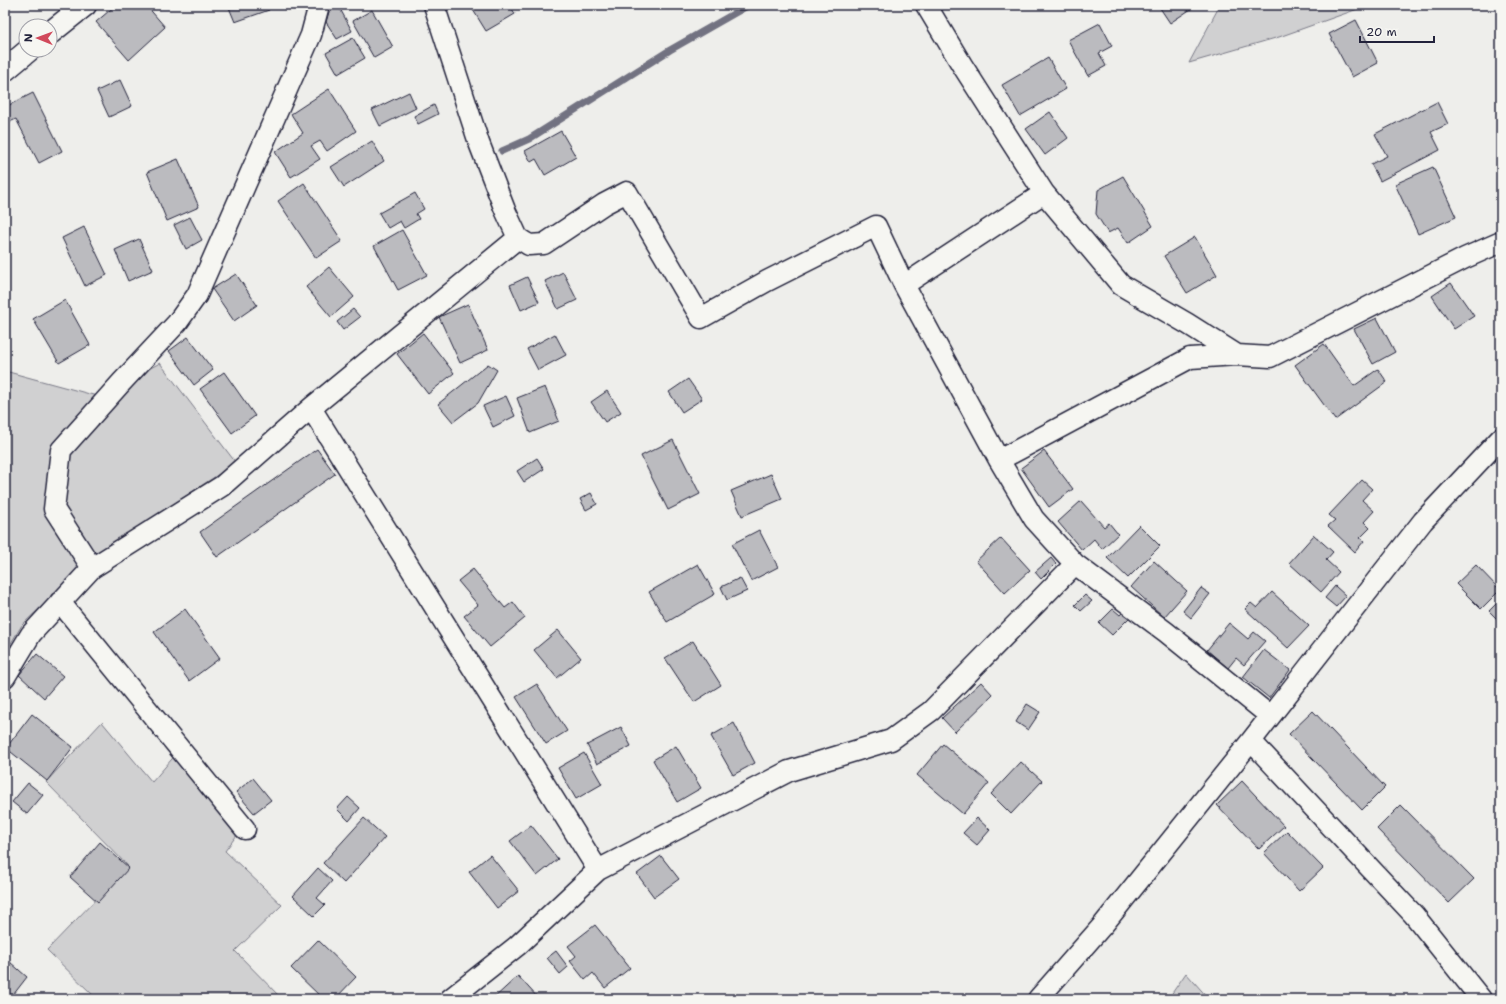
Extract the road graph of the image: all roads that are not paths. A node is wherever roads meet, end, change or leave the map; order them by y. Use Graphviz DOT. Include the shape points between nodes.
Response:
graph roads {
  1 [pos="84,5"];
  2 [pos="319,5"];
  3 [pos="434,5"];
  4 [pos="926,5"];
  5 [pos="58,26"];
  6 [pos="20,58"];
  7 [pos="5,70"];
  8 [pos="1044,193"];
  9 [pos="518,238"];
  10 [pos="1501,242"];
  11 [pos="904,285"];
  12 [pos="1238,355"];
  13 [pos="311,408"];
  14 [pos="1501,438"];
  15 [pos="999,460"];
  16 [pos="1075,564"];
  17 [pos="92,568"];
  18 [pos="60,602"];
  19 [pos="5,677"];
  20 [pos="1270,716"];
  21 [pos="1251,741"];
  22 [pos="245,829"];
  23 [pos="598,870"];
  24 [pos="450,999"];
  25 [pos="1038,999"];
  26 [pos="1481,999"];
  1 -- 5 [label="street"];
  2 -- 17 [label="street" via="311,35 197,295 177,323 60,450 54,510"];
  3 -- 9 [label="street" via="479,143"];
  4 -- 8 [label="street"];
  6 -- 7 [label="street"];
  8 -- 11 [label="street"];
  8 -- 12 [label="street" via="1121,285"];
  9 -- 11 [label="street" via="529,245 544,244 604,204 627,192 701,318 876,226"];
  9 -- 13 [label="street"];
  10 -- 12 [label="street" via="1270,357"];
  11 -- 15 [label="street"];
  12 -- 15 [label="street" via="1190,358"];
  13 -- 17 [label="street" via="222,486"];
  13 -- 23 [label="street"];
  14 -- 20 [label="street" via="1423,521"];
  15 -- 16 [label="street" via="1034,519"];
  16 -- 20 [label="street" via="1166,632"];
  16 -- 23 [label="street" via="931,711 891,740 789,771"];
  17 -- 18 [label="street"];
  18 -- 19 [label="street" via="31,634"];
  18 -- 22 [label="street"];
  20 -- 21 [label="street"];
  21 -- 25 [label="street" via="1103,925"];
  21 -- 26 [label="street" via="1414,915"];
  23 -- 24 [label="street" via="517,946"];
}
